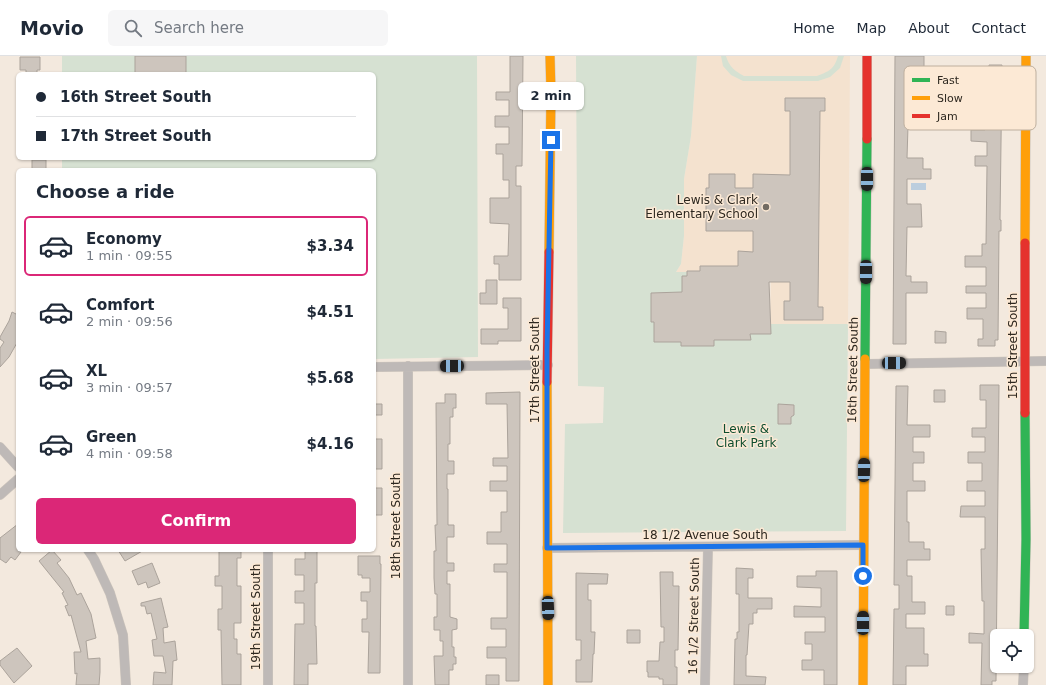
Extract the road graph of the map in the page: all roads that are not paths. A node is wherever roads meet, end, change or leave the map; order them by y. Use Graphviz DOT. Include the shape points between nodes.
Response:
graph roads {
  1 [pos="550,56"];
  2 [pos="868,56"];
  3 [pos="1026,56"];
  4 [pos="1026,66"];
  5 [pos="1026,130"];
  6 [pos="1026,361"];
  7 [pos="1046,361"];
  8 [pos="866,364"];
  9 [pos="548,365"];
  10 [pos="408,366"];
  11 [pos="376,367"];
  12 [pos="0,447"];
  13 [pos="16,465"];
  14 [pos="16,482"];
  15 [pos="0,495"];
  16 [pos="863,545"];
  17 [pos="708,546"];
  18 [pos="547,548"];
  19 [pos="89,552"];
  20 [pos="268,552"];
  21 [pos="1024,629"];
  22 [pos="1024,673"];
  23 [pos="126,685"];
  24 [pos="268,685"];
  25 [pos="408,685"];
  26 [pos="548,685"];
  27 [pos="705,685"];
  28 [pos="863,685"];
  29 [pos="1023,685"];
  1 -- 9 [label="street, 17th Street South"];
  2 -- 8 [label="street, 16th Street South"];
  3 -- 4 [label="street, 15th Street South"];
  5 -- 6 [label="street, 15th Street South"];
  6 -- 7 [label="street"];
  6 -- 8 [label="street"];
  6 -- 21 [label="street, 15th Street South"];
  8 -- 16 [label="street, 16th Street South"];
  9 -- 10 [label="street"];
  9 -- 18 [label="street, 17th Street South"];
  10 -- 11 [label="street"];
  10 -- 25 [label="street, 18th Street South"];
  12 -- 13 [label="street"];
  14 -- 15 [label="street"];
  16 -- 17 [label="street, 18 1/2 Avenue South"];
  16 -- 28 [label="street, 16th Street South"];
  17 -- 18 [label="street, 18 1/2 Avenue South"];
  17 -- 27 [label="street, 16 1/2 Street South"];
  18 -- 26 [label="street, 17th Street South"];
  19 -- 23 [label="street" via="110,593 123,635"];
  20 -- 24 [label="street, 19th Street South"];
  22 -- 29 [label="street"];
}
